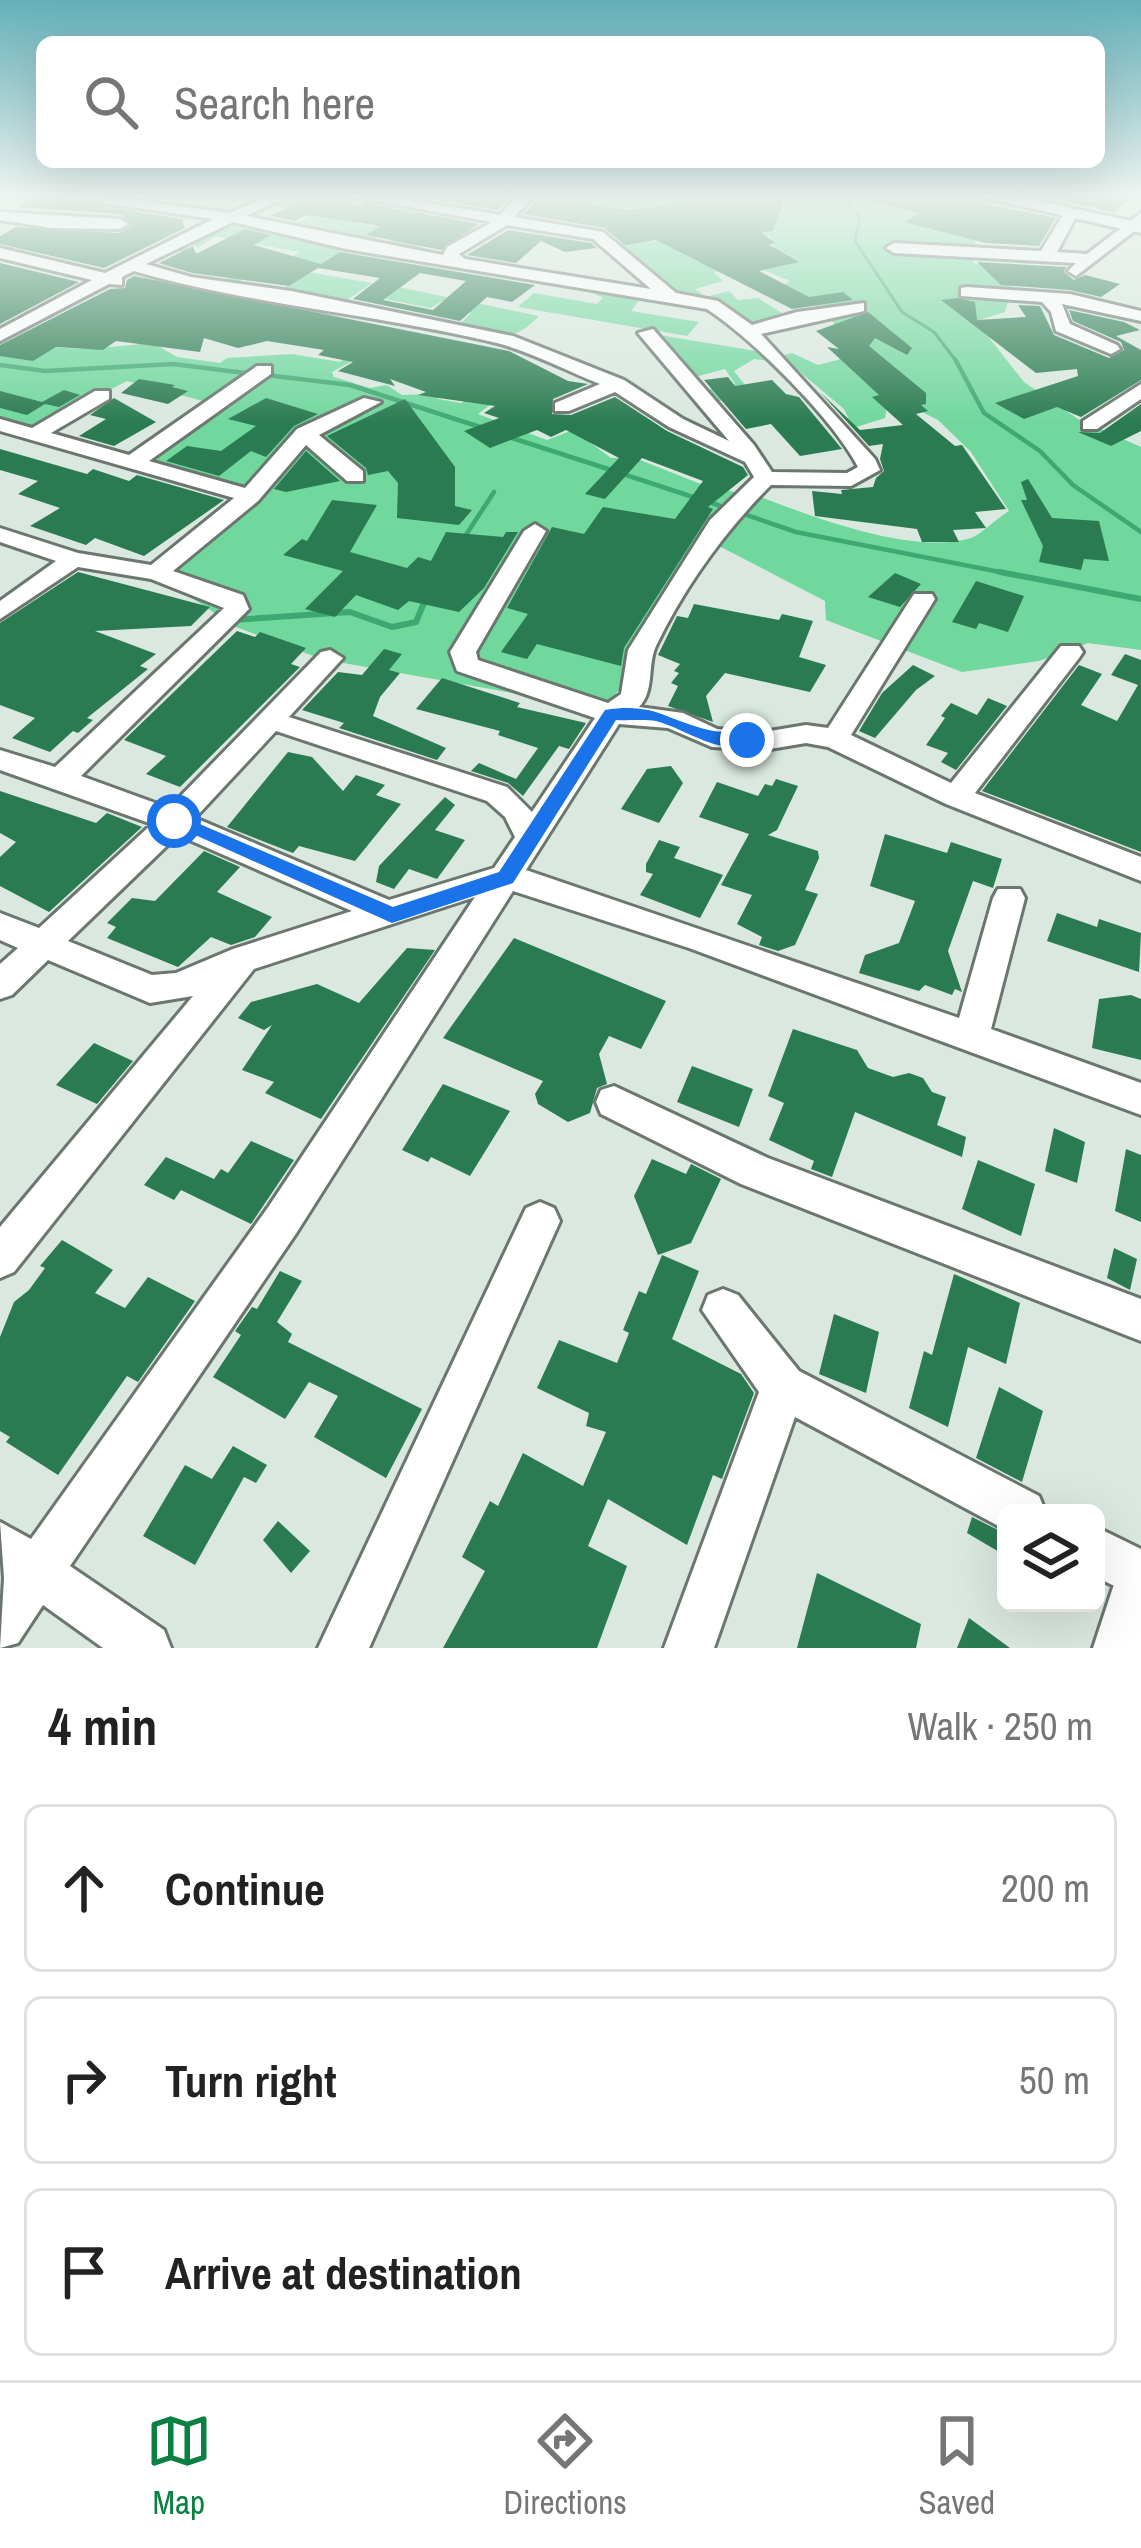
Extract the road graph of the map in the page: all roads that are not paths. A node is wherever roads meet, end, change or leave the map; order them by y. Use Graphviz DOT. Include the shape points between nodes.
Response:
graph roads {
  1 [pos="75,271"];
  2 [pos="125,271"];
  3 [pos="151,271"];
  4 [pos="521,271"];
  5 [pos="640,271"];
  6 [pos="1075,271"];
  7 [pos="109,279"];
  8 [pos="151,291"];
  9 [pos="967,292"];
  10 [pos="671,297"];
  11 [pos="1052,297"];
  12 [pos="858,307"];
  13 [pos="1141,314"];
  14 [pos="751,332"];
  15 [pos="646,333"];
  16 [pos="0,336"];
  17 [pos="1111,350"];
  18 [pos="258,376"];
  19 [pos="617,384"];
  20 [pos="1141,390"];
  21 [pos="102,395"];
  22 [pos="371,402"];
  23 [pos="562,407"];
  24 [pos="0,425"];
  25 [pos="1090,425"];
  26 [pos="304,433"];
  27 [pos="34,434"];
  28 [pos="133,462"];
  29 [pos="760,470"];
  30 [pos="355,476"];
  31 [pos="250,496"];
  32 [pos="535,531"];
  33 [pos="0,535"];
  34 [pos="74,559"];
  35 [pos="156,573"];
  36 [pos="923,599"];
  37 [pos="0,612"];
  38 [pos="1070,652"];
  39 [pos="330,658"];
  40 [pos="611,714"];
  41 [pos="273,721"];
  42 [pos="836,739"];
  43 [pos="0,760"];
  44 [pos="60,779"];
  45 [pos="956,797"];
  46 [pos="174,821"];
  47 [pos="530,836"];
  48 [pos="1141,869"];
  49 [pos="506,878"];
  50 [pos="1009,898"];
  51 [pos="392,915"];
  52 [pos="0,926"];
  53 [pos="41,945"];
  54 [pos="245,958"];
  55 [pos="0,985"];
  56 [pos="971,1037"];
  57 [pos="1141,1099"];
  58 [pos="614,1102"];
  59 [pos="540,1221"];
  60 [pos="0,1258"];
  61 [pos="723,1310"];
  62 [pos="1141,1320"];
  63 [pos="783,1387"];
  64 [pos="1005,1504"];
  65 [pos="1105,1556"];
  66 [pos="18,1558"];
  67 [pos="1141,1575"];
  68 [pos="1141,1587"];
  69 [pos="0,1625"];
  70 [pos="146,1648"];
  71 [pos="343,1648"];
  72 [pos="689,1648"];
  73 [pos="1124,1648"];
  1 -- 7 [label="street"];
  2 -- 7 [label="street"];
  3 -- 19 [label="street" via="507,340"];
  4 -- 10 [label="street"];
  5 -- 10 [label="street"];
  6 -- 11 [label="street"];
  7 -- 8 [label="street"];
  7 -- 16 [label="street"];
  9 -- 11 [label="street"];
  10 -- 14 [label="street" via="712,305"];
  11 -- 13 [label="street"];
  11 -- 17 [label="street" via="1062,327"];
  12 -- 14 [label="street"];
  14 -- 29 [label="street" via="868,463 851,480"];
  15 -- 29 [label="street"];
  18 -- 28 [label="street"];
  19 -- 23 [label="street"];
  19 -- 29 [label="street"];
  20 -- 25 [label="street"];
  21 -- 27 [label="street"];
  22 -- 26 [label="street"];
  24 -- 27 [label="street"];
  26 -- 30 [label="street"];
  26 -- 31 [label="street"];
  27 -- 28 [label="street"];
  28 -- 31 [label="street"];
  29 -- 40 [label="street" via="641,650 634,698"];
  31 -- 35 [label="street"];
  32 -- 40 [label="street" via="462,659"];
  33 -- 34 [label="street"];
  34 -- 35 [label="street"];
  34 -- 37 [label="street"];
  35 -- 44 [label="street" via="234,600 237,609"];
  36 -- 42 [label="street"];
  38 -- 45 [label="street"];
  39 -- 41 [label="street"];
  40 -- 42 [label="street" via="673,719 720,739"];
  40 -- 47 [label="street"];
  41 -- 46 [label="street"];
  41 -- 47 [label="street" via="497,794"];
  42 -- 45 [label="street"];
  43 -- 44 [label="street"];
  44 -- 46 [label="street"];
  45 -- 48 [label="street"];
  46 -- 51 [label="street"];
  46 -- 53 [label="street"];
  47 -- 49 [label="street"];
  49 -- 51 [label="street"];
  49 -- 56 [label="street"];
  49 -- 66 [label="street" via="283,1219"];
  50 -- 56 [label="street"];
  51 -- 54 [label="street"];
  52 -- 53 [label="street"];
  53 -- 54 [label="street" via="150,989 179,987"];
  53 -- 55 [label="street"];
  54 -- 60 [label="street"];
  56 -- 57 [label="street"];
  58 -- 62 [label="street" via="755,1171"];
  59 -- 71 [label="street"];
  61 -- 63 [label="street"];
  63 -- 64 [label="street"];
  63 -- 72 [label="street"];
  65 -- 67 [label="street"];
  66 -- 69 [label="street"];
  66 -- 70 [label="street"];
  68 -- 73 [label="main road"];
}
